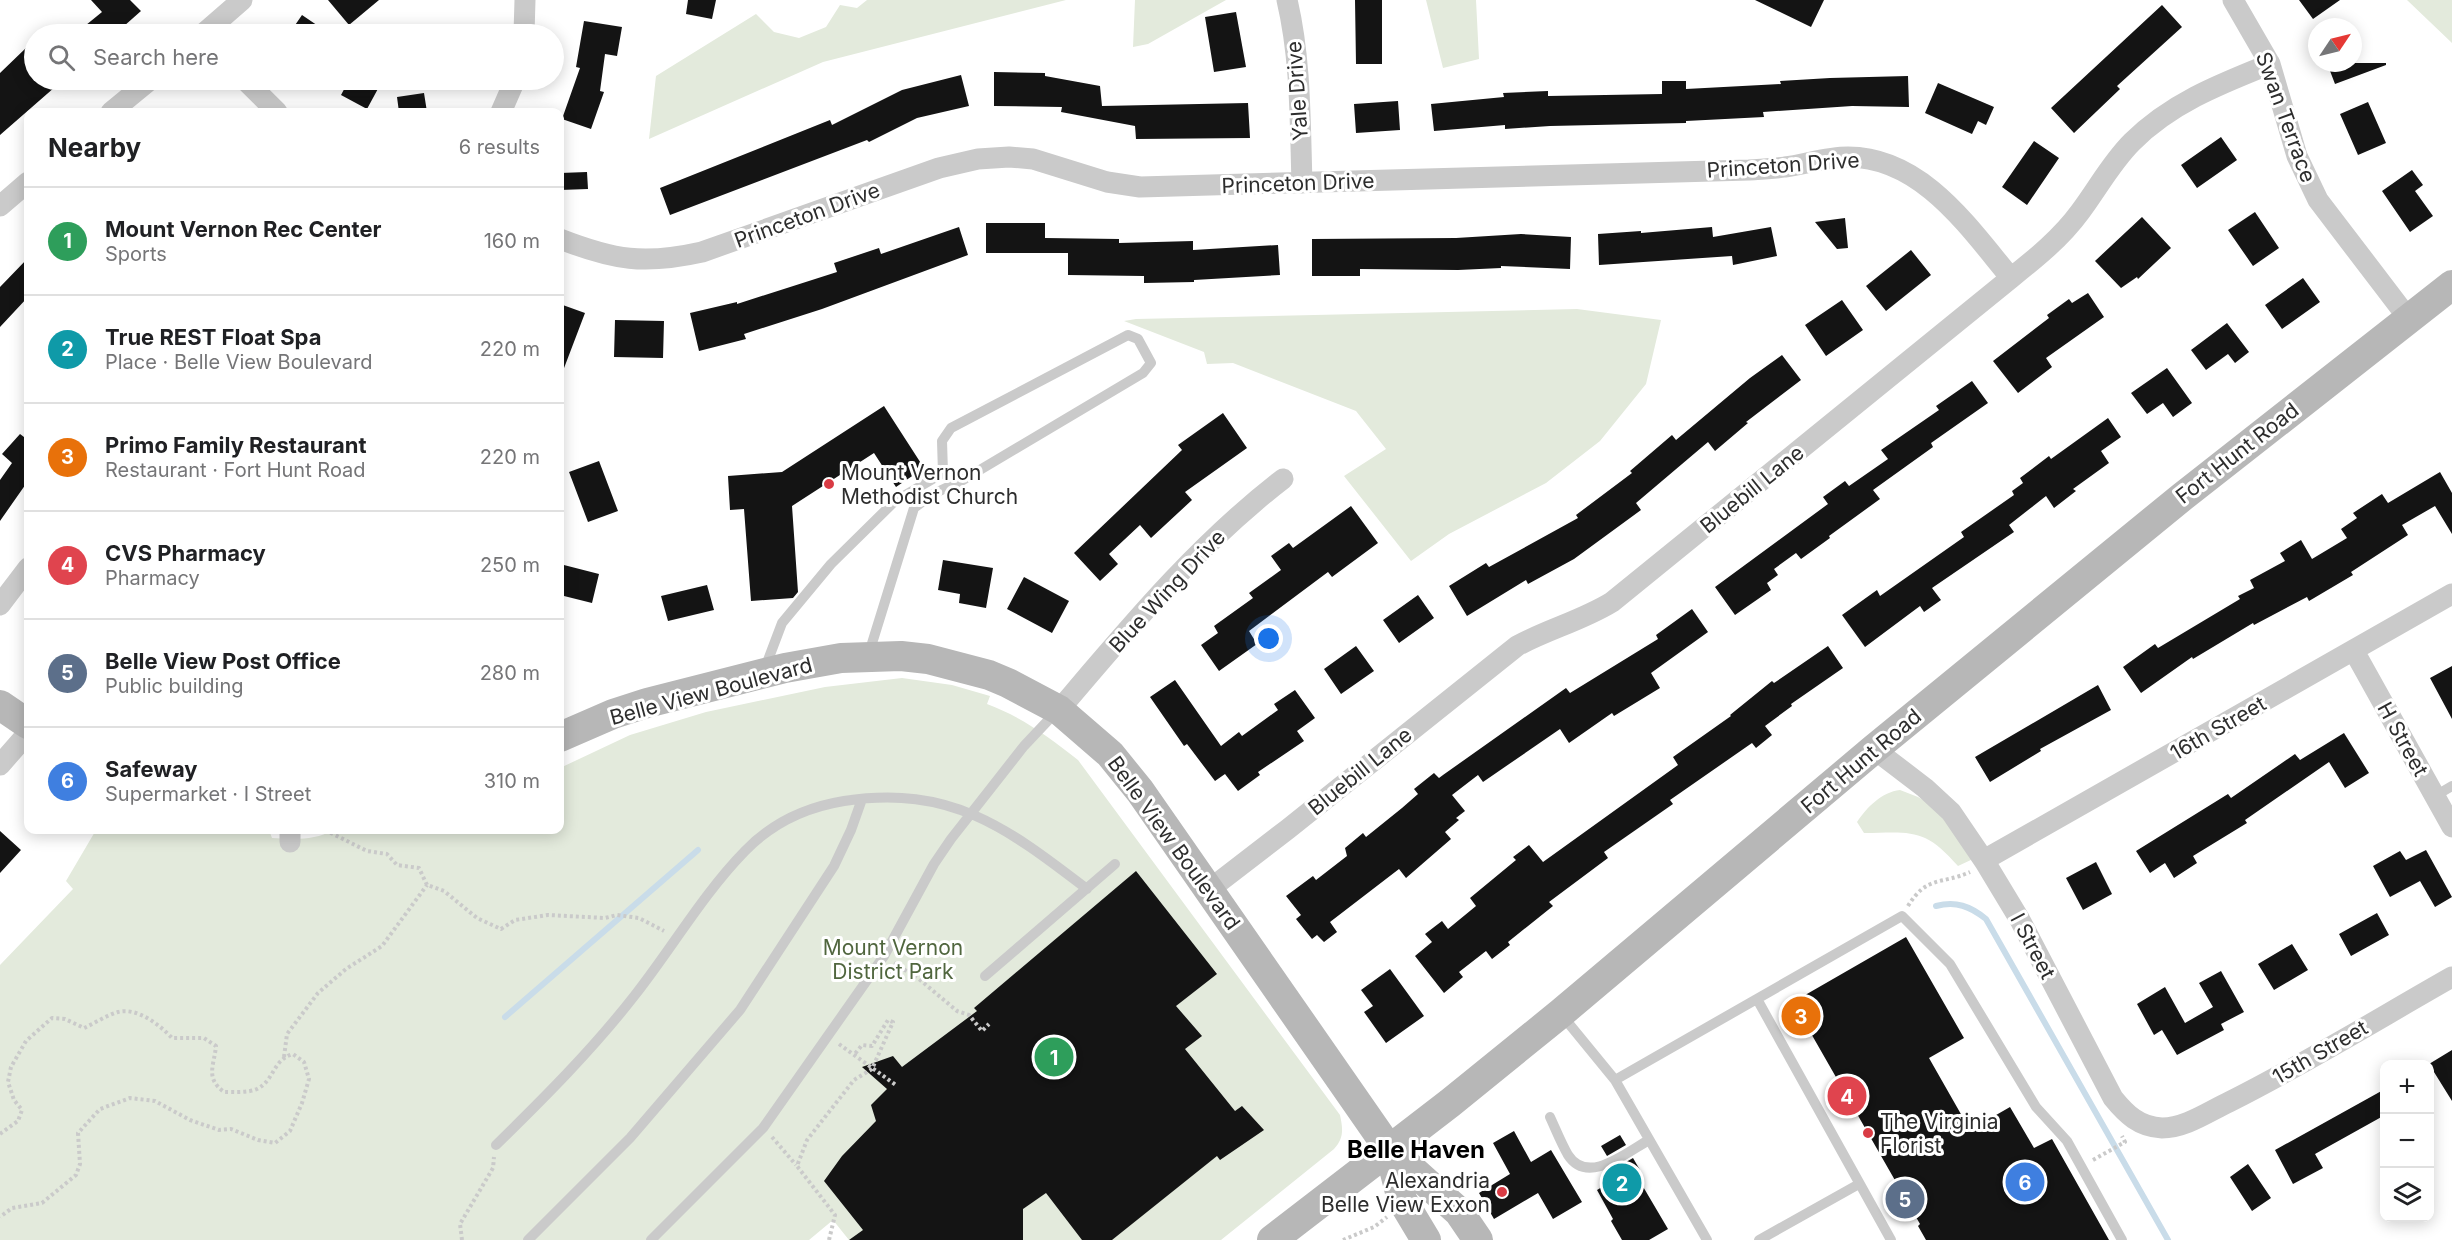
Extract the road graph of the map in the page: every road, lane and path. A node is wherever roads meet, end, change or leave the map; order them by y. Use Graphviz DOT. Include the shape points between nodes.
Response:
graph roads {
  1 [pos="242,0"];
  2 [pos="525,0"];
  3 [pos="1287,0"];
  4 [pos="2233,0"];
  5 [pos="214,24"];
  6 [pos="524,24"];
  7 [pos="2270,64"];
  8 [pos="138,90"];
  9 [pos="255,90"];
  10 [pos="511,90"];
  11 [pos="116,108"];
  12 [pos="273,108"];
  13 [pos="503,108"];
  14 [pos="1302,183"];
  15 [pos="24,185"];
  16 [pos="0,206"];
  17 [pos="564,241"];
  18 [pos="2011,278"];
  19 [pos="2452,285"];
  20 [pos="2408,318"];
  21 [pos="1283,479"];
  22 [pos="24,573"];
  23 [pos="2452,594"];
  24 [pos="0,606"];
  25 [pos="2354,651"];
  26 [pos="868,656"];
  27 [pos="763,674"];
  28 [pos="0,705"];
  29 [pos="1059,710"];
  30 [pos="24,721"];
  31 [pos="564,735"];
  32 [pos="24,738"];
  33 [pos="1874,749"];
  34 [pos="0,765"];
  35 [pos="2443,791"];
  36 [pos="862,798"];
  37 [pos="971,813"];
  38 [pos="2452,827"];
  39 [pos="333,834"];
  40 [pos="1985,861"];
  41 [pos="1115,864"];
  42 [pos="427,885"];
  43 [pos="1087,889"];
  44 [pos="1210,889"];
  45 [pos="1902,916"];
  46 [pos="678,938"];
  47 [pos="884,956"];
  48 [pos="985,976"];
  49 [pos="2452,977"];
  50 [pos="1757,999"];
  51 [pos="1561,1013"];
  52 [pos="989,1024"];
  53 [pos="829,1036"];
  54 [pos="854,1055"];
  55 [pos="284,1057"];
  56 [pos="872,1069"];
  57 [pos="1615,1080"];
  58 [pos="896,1085"];
  59 [pos="1550,1117"];
  60 [pos="2187,1123"];
  61 [pos="0,1134"];
  62 [pos="1649,1140"];
  63 [pos="2124,1141"];
  64 [pos="496,1144"];
  65 [pos="1389,1149"];
  66 [pos="785,1151"];
  67 [pos="2107,1152"];
  68 [pos="797,1166"];
  69 [pos="1859,1184"];
  70 [pos="1404,1204"];
  71 [pos="0,1217"];
  72 [pos="462,1240"];
  73 [pos="528,1240"];
  74 [pos="651,1240"];
  75 [pos="829,1240"];
  76 [pos="1272,1240"];
  77 [pos="1342,1240"];
  78 [pos="1426,1240"];
  79 [pos="1478,1240"];
  80 [pos="1707,1240"];
  81 [pos="1759,1240"];
  82 [pos="1891,1240"];
  83 [pos="2122,1240"];
  1 -- 5 [label="street"];
  2 -- 6 [label="street"];
  3 -- 14 [label="street, Yale Drive" via="1298,69"];
  4 -- 7 [label="street, Swan Terrace"];
  7 -- 18 [label="street, Bluebill Lane" via="2184,102 2152,124 2114,162 2053,243"];
  7 -- 20 [label="street, Swan Terrace" via="2297,156 2318,200"];
  8 -- 11 [label="street"];
  9 -- 12 [label="street"];
  10 -- 13 [label="street"];
  14 -- 17 [label="street, Princeton Drive" via="1140,187 1107,182 1033,159 978,159 939,168 675,259 620,258"];
  14 -- 18 [label="street, Princeton Drive" via="1749,170 1850,157 1873,160 1895,168 1939,195"];
  15 -- 16 [label="street"];
  18 -- 44 [label="street, Bluebill Lane" via="1612,602 1517,646"];
  19 -- 20 [label="main road, Fort Hunt Road"];
  20 -- 33 [label="main road, Fort Hunt Road"];
  21 -- 29 [label="street, Blue Wing Drive" via="1220,533 1147,606"];
  22 -- 24 [label="street"];
  23 -- 25 [label="street, 16th Street"];
  25 -- 35 [label="street, H Street"];
  25 -- 40 [label="street, 16th Street"];
  26 -- 27 [label="main road, Belle View Boulevard"];
  26 -- 27 [label="lane" via="914,508 1143,373 1151,363 1138,339 1128,335 951,428 942,441 943,473 895,501 831,564 782,623"];
  26 -- 29 [label="main road, Belle View Boulevard" via="901,656 962,667 1008,683"];
  27 -- 31 [label="main road, Belle View Boulevard" via="647,703"];
  28 -- 30 [label="main road"];
  29 -- 37 [label="lane" via="1024,746"];
  29 -- 44 [label="main road, Belle View Boulevard" via="1110,753"];
  32 -- 34 [label="street"];
  33 -- 40 [label="street, I Street" via="1951,812"];
  33 -- 51 [label="main road, Fort Hunt Road"];
  35 -- 38 [label="street, H Street"];
  36 -- 37 [label="lane" via="915,797"];
  36 -- 46 [label="lane" via="813,808 771,829 727,870"];
  36 -- 73 [label="lane" via="834,866 741,1010 630,1138"];
  37 -- 43 [label="lane" via="1050,860"];
  37 -- 47 [label="lane" via="934,864"];
  39 -- 42 [label="path" via="367,851 387,854 397,865 419,868"];
  40 -- 45 [label="path" via="1968,873 1921,888"];
  40 -- 60 [label="street, I Street" via="2113,1098 2127,1115 2147,1125 2161,1128"];
  41 -- 43 [label="lane"];
  42 -- 46 [label="path" via="444,891 477,918 501,929 515,920 548,915 617,915 639,918"];
  42 -- 55 [label="path" via="382,946 318,993 287,1034"];
  43 -- 48 [label="lane"];
  44 -- 65 [label="main road, Belle View Boulevard"];
  45 -- 50 [label="lane"];
  45 -- 83 [label="lane" via="1950,964 2036,1107 2067,1141"];
  46 -- 64 [label="lane" via="565,1077"];
  47 -- 52 [label="path" via="957,1011 969,1015 982,1031"];
  47 -- 53 [label="lane"];
  49 -- 60 [label="street, 15th Street"];
  50 -- 57 [label="lane"];
  50 -- 69 [label="lane"];
  51 -- 57 [label="lane"];
  51 -- 65 [label="main road, Fort Hunt Road"];
  53 -- 54 [label="path"];
  53 -- 74 [label="lane" via="764,1128"];
  54 -- 56 [label="path"];
  54 -- 56 [label="path" via="862,1045 872,1046 888,1020 893,1022"];
  55 -- 61 [label="path" via="257,1089 224,1092 214,1085 211,1075 216,1046 204,1038 172,1038 160,1025 143,1016 120,1011 84,1028 52,1018 26,1041 11,1067 8,1082 22,1110 18,1121"];
  55 -- 71 [label="path" via="293,1054 304,1062 309,1078 290,1131 275,1143 190,1120 155,1101 130,1098 100,1109 78,1133 80,1164 76,1175 42,1203 12,1208"];
  56 -- 58 [label="path"];
  56 -- 68 [label="path" via="854,1080 807,1140"];
  57 -- 62 [label="lane"];
  59 -- 62 [label="lane" via="1568,1155 1585,1168 1602,1166"];
  62 -- 80 [label="lane"];
  63 -- 67 [label="path"];
  64 -- 72 [label="path" via="493,1168 460,1224"];
  65 -- 70 [label="main road, Belle View Boulevard"];
  65 -- 76 [label="main road, Fort Hunt Road"];
  65 -- 79 [label="main road, Belle View Boulevard" via="1459,1212"];
  66 -- 68 [label="path"];
  68 -- 75 [label="path" via="835,1215"];
  69 -- 81 [label="lane"];
  69 -- 82 [label="lane"];
  70 -- 77 [label="path" via="1374,1227"];
  70 -- 78 [label="main road, Belle View Boulevard"];
}
